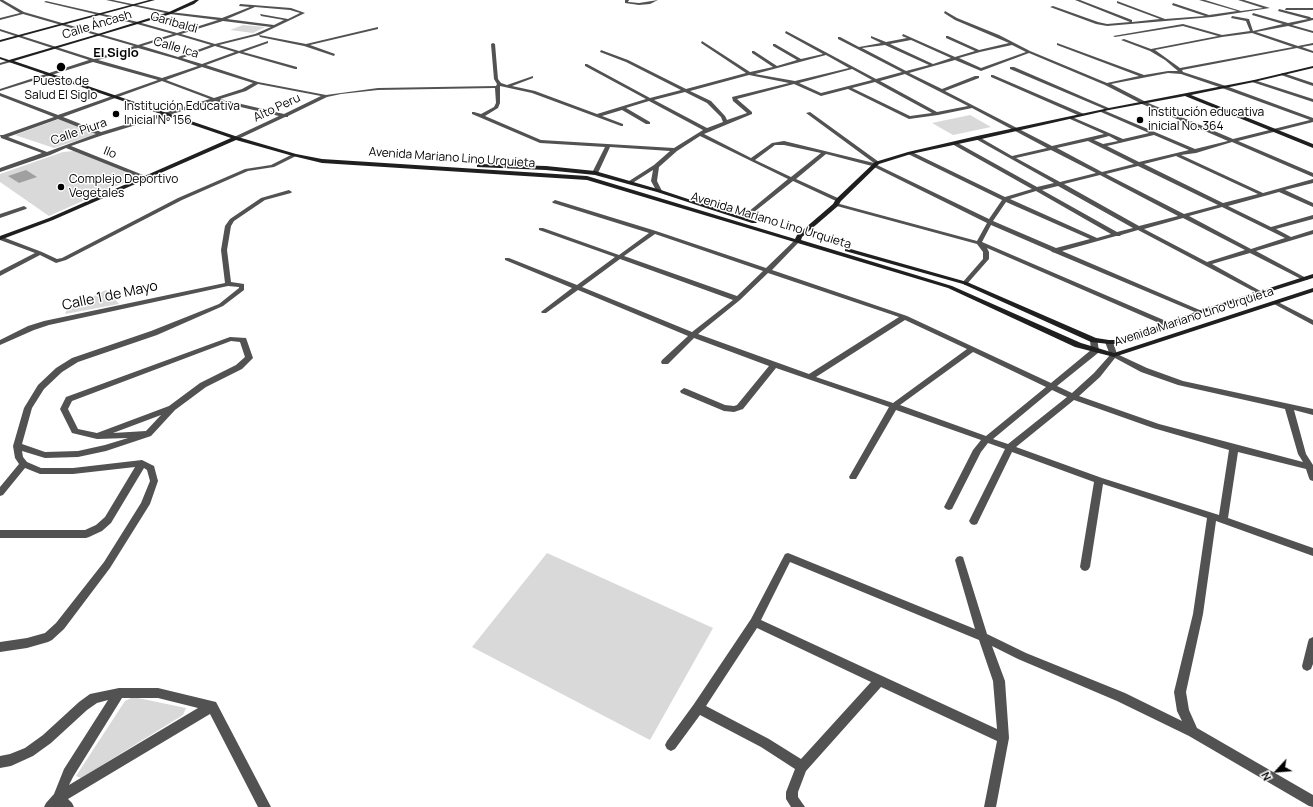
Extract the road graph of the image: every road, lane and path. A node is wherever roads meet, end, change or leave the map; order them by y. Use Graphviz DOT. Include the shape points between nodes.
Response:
graph roads {
  1 [pos="0,0"];
  2 [pos="108,0"];
  3 [pos="153,0"];
  4 [pos="197,0"];
  5 [pos="627,0"];
  6 [pos="656,0"];
  7 [pos="1077,0"];
  8 [pos="1201,0"];
  9 [pos="1240,0"];
  10 [pos="46,2"];
  11 [pos="1118,2"];
  12 [pos="1173,4"];
  13 [pos="240,5"];
  14 [pos="134,6"];
  15 [pos="254,6"];
  16 [pos="1052,7"];
  17 [pos="1313,9"];
  18 [pos="945,12"];
  19 [pos="1241,12"];
  20 [pos="23,13"];
  21 [pos="170,13"];
  22 [pos="100,14"];
  23 [pos="1253,14"];
  24 [pos="261,16"];
  25 [pos="1212,16"];
  26 [pos="0,19"];
  27 [pos="1312,19"];
  28 [pos="222,20"];
  29 [pos="290,20"];
  30 [pos="1166,20"];
  31 [pos="1134,22"];
  32 [pos="138,23"];
  33 [pos="1287,24"];
  34 [pos="60,25"];
  35 [pos="274,26"];
  36 [pos="377,28"];
  37 [pos="0,30"];
  38 [pos="786,32"];
  39 [pos="1252,32"];
  40 [pos="1313,32"];
  41 [pos="176,34"];
  42 [pos="256,35"];
  43 [pos="903,35"];
  44 [pos="18,36"];
  45 [pos="99,36"];
  46 [pos="1115,36"];
  47 [pos="1222,36"];
  48 [pos="872,37"];
  49 [pos="947,37"];
  50 [pos="839,38"];
  51 [pos="911,39"];
  52 [pos="1123,40"];
  53 [pos="0,41"];
  54 [pos="267,42"];
  55 [pos="702,42"];
  56 [pos="884,43"];
  57 [pos="493,44"];
  58 [pos="1012,44"];
  59 [pos="1058,44"];
  60 [pos="1313,44"];
  61 [pos="215,45"];
  62 [pos="305,45"];
  63 [pos="774,45"];
  64 [pos="136,47"];
  65 [pos="1300,47"];
  66 [pos="57,48"];
  67 [pos="858,48"];
  68 [pos="1150,50"];
  69 [pos="239,51"];
  70 [pos="601,51"];
  71 [pos="979,51"];
  72 [pos="753,52"];
  73 [pos="1029,52"];
  74 [pos="1313,52"];
  75 [pos="827,54"];
  76 [pos="334,55"];
  77 [pos="0,58"];
  78 [pos="178,58"];
  79 [pos="953,58"];
  80 [pos="10,61"];
  81 [pos="95,61"];
  82 [pos="801,61"];
  83 [pos="0,64"];
  84 [pos="586,65"];
  85 [pos="933,65"];
  86 [pos="199,66"];
  87 [pos="776,67"];
  88 [pos="295,68"];
  89 [pos="852,68"];
  90 [pos="1012,68"];
  91 [pos="1313,68"];
  92 [pos="1180,71"];
  93 [pos="906,72"];
  94 [pos="51,74"];
  95 [pos="750,74"];
  96 [pos="1283,74"];
  97 [pos="993,76"];
  98 [pos="530,77"];
  99 [pos="977,77"];
  100 [pos="1142,77"];
  101 [pos="163,80"];
  102 [pos="875,80"];
  103 [pos="1254,81"];
  104 [pos="793,82"];
  105 [pos="257,83"];
  106 [pos="1107,84"];
  107 [pos="1313,84"];
  108 [pos="498,85"];
  109 [pos="508,86"];
  110 [pos="1224,87"];
  111 [pos="849,88"];
  112 [pos="0,90"];
  113 [pos="686,90"];
  114 [pos="942,91"];
  115 [pos="0,94"];
  116 [pos="1184,94"];
  117 [pos="326,96"];
  118 [pos="115,97"];
  119 [pos="214,99"];
  120 [pos="651,99"];
  121 [pos="1313,101"];
  122 [pos="1144,103"];
  123 [pos="972,107"];
  124 [pos="622,108"];
  125 [pos="1109,109"];
  126 [pos="1103,111"];
  127 [pos="474,113"];
  128 [pos="808,113"];
  129 [pos="168,114"];
  130 [pos="938,114"];
  131 [pos="1082,115"];
  132 [pos="286,116"];
  133 [pos="482,116"];
  134 [pos="597,116"];
  135 [pos="57,118"];
  136 [pos="1072,118"];
  137 [pos="1313,121"];
  138 [pos="725,122"];
  139 [pos="648,123"];
  140 [pos="621,125"];
  141 [pos="707,130"];
  142 [pos="1015,130"];
  143 [pos="1275,131"];
  144 [pos="1154,133"];
  145 [pos="101,134"];
  146 [pos="701,134"];
  147 [pos="1108,135"];
  148 [pos="1,136"];
  149 [pos="236,138"];
  150 [pos="977,138"];
  151 [pos="1088,139"];
  152 [pos="1122,141"];
  153 [pos="1234,141"];
  154 [pos="954,143"];
  155 [pos="608,146"];
  156 [pos="1103,146"];
  157 [pos="1313,146"];
  158 [pos="68,147"];
  159 [pos="1050,148"];
  160 [pos="674,150"];
  161 [pos="1196,151"];
  162 [pos="825,152"];
  163 [pos="910,153"];
  164 [pos="48,154"];
  165 [pos="1177,155"];
  166 [pos="294,156"];
  167 [pos="1012,157"];
  168 [pos="751,160"];
  169 [pos="355,163"];
  170 [pos="876,164"];
  171 [pos="1140,164"];
  172 [pos="656,166"];
  173 [pos="0,170"];
  174 [pos="595,173"];
  175 [pos="1100,174"];
  176 [pos="1313,175"];
  177 [pos="146,178"];
  178 [pos="792,179"];
  179 [pos="1313,181"];
  180 [pos="629,183"];
  181 [pos="1061,184"];
  182 [pos="1038,189"];
  183 [pos="1279,190"];
  184 [pos="659,191"];
  185 [pos="289,192"];
  186 [pos="1264,195"];
  187 [pos="1005,199"];
  188 [pos="555,202"];
  189 [pos="837,203"];
  190 [pos="1313,205"];
  191 [pos="1224,206"];
  192 [pos="24,208"];
  193 [pos="0,216"];
  194 [pos="1184,217"];
  195 [pos="1313,217"];
  196 [pos="744,218"];
  197 [pos="990,222"];
  198 [pos="1293,222"];
  199 [pos="1300,226"];
  200 [pos="1140,228"];
  201 [pos="542,229"];
  202 [pos="1271,229"];
  203 [pos="1306,229"];
  204 [pos="654,232"];
  205 [pos="1313,232"];
  206 [pos="1118,235"];
  207 [pos="0,238"];
  208 [pos="798,238"];
  209 [pos="1291,239"];
  210 [pos="1095,240"];
  211 [pos="979,243"];
  212 [pos="1054,251"];
  213 [pos="1251,251"];
  214 [pos="40,253"];
  215 [pos="618,257"];
  216 [pos="507,259"];
  217 [pos="1206,264"];
  218 [pos="768,270"];
  219 [pos="0,274"];
  220 [pos="1313,276"];
  221 [pos="1305,279"];
  222 [pos="965,283"];
  223 [pos="228,284"];
  224 [pos="578,287"];
  225 [pos="1313,290"];
  226 [pos="1260,293"];
  227 [pos="738,299"];
  228 [pos="1276,302"];
  229 [pos="544,312"];
  230 [pos="1200,312"];
  231 [pos="905,317"];
  232 [pos="1313,323"];
  233 [pos="1169,324"];
  234 [pos="693,335"];
  235 [pos="1094,340"];
  236 [pos="1109,342"];
  237 [pos="0,343"];
  238 [pos="972,349"];
  239 [pos="1095,351"];
  240 [pos="1114,355"];
  241 [pos="665,362"];
  242 [pos="774,365"];
  243 [pos="809,378"];
  244 [pos="1051,387"];
  245 [pos="684,391"];
  246 [pos="1073,397"];
  247 [pos="894,406"];
  248 [pos="172,408"];
  249 [pos="1289,408"];
  250 [pos="1313,412"];
  251 [pos="148,434"];
  252 [pos="97,436"];
  253 [pos="986,440"];
  254 [pos="17,446"];
  255 [pos="1010,447"];
  256 [pos="1234,448"];
  257 [pos="142,463"];
  258 [pos="24,464"];
  259 [pos="1312,467"];
  260 [pos="853,477"];
  261 [pos="1313,478"];
  262 [pos="1099,480"];
  263 [pos="0,493"];
  264 [pos="949,507"];
  265 [pos="1212,516"];
  266 [pos="1223,520"];
  267 [pos="974,521"];
  268 [pos="0,534"];
  269 [pos="1313,552"];
  270 [pos="960,560"];
  271 [pos="1085,567"];
  272 [pos="755,622"];
  273 [pos="983,637"];
  274 [pos="1313,642"];
  275 [pos="0,647"];
  276 [pos="1307,666"];
  277 [pos="880,680"];
  278 [pos="119,693"];
  279 [pos="212,706"];
  280 [pos="698,708"];
  281 [pos="1193,732"];
  282 [pos="1003,738"];
  283 [pos="671,745"];
  284 [pos="0,762"];
  285 [pos="802,768"];
  286 [pos="54,802"];
  287 [pos="1313,802"];
  288 [pos="68,807"];
  289 [pos="265,807"];
  290 [pos="799,807"];
  291 [pos="990,807"];
  1 -- 20 [label="street, Calle Ica"];
  2 -- 14 [label="street"];
  3 -- 14 [label="main road"];
  4 -- 21 [label="main road, Calle Áncash"];
  5 -- 6 [label="street" via="626,2 639,4"];
  7 -- 31 [label="street"];
  8 -- 19 [label="street"];
  9 -- 19 [label="street" via="1268,8"];
  10 -- 22 [label="street, Garibaldi"];
  11 -- 30 [label="street"];
  12 -- 25 [label="street"];
  13 -- 15 [label="street"];
  14 -- 21 [label="street"];
  14 -- 22 [label="main road"];
  15 -- 28 [label="street"];
  15 -- 29 [label="street" via="291,9 303,13"];
  16 -- 31 [label="street" via="1103,24"];
  17 -- 27 [label="street" via="1280,9"];
  18 -- 58 [label="street"];
  19 -- 25 [label="street"];
  20 -- 26 [label="street"];
  20 -- 34 [label="street, Calle Ica"];
  21 -- 28 [label="street"];
  21 -- 32 [label="main road, Calle Áncash"];
  22 -- 32 [label="street, Garibaldi"];
  22 -- 34 [label="main road"];
  23 -- 33 [label="street"];
  24 -- 29 [label="street"];
  25 -- 30 [label="street"];
  25 -- 39 [label="street" via="1244,18 1248,20"];
  27 -- 33 [label="street"];
  28 -- 35 [label="street"];
  28 -- 41 [label="street"];
  29 -- 35 [label="street"];
  30 -- 31 [label="street"];
  32 -- 41 [label="street, Garibaldi"];
  32 -- 45 [label="main road, Calle Áncash"];
  33 -- 39 [label="street"];
  33 -- 40 [label="street"];
  34 -- 44 [label="main road"];
  34 -- 45 [label="street, Calle Ica"];
  35 -- 42 [label="street"];
  36 -- 62 [label="street"];
  37 -- 44 [label="street"];
  38 -- 75 [label="street"];
  39 -- 47 [label="street"];
  39 -- 65 [label="street"];
  41 -- 61 [label="street, Garibaldi"];
  41 -- 64 [label="street"];
  42 -- 61 [label="street"];
  42 -- 62 [label="street"];
  43 -- 51 [label="street"];
  44 -- 53 [label="main road"];
  44 -- 66 [label="street"];
  45 -- 64 [label="street, Calle Ica"];
  45 -- 66 [label="main road, Calle Áncash"];
  46 -- 47 [label="street" via="1183,25"];
  47 -- 68 [label="street"];
  48 -- 56 [label="street"];
  49 -- 71 [label="street"];
  50 -- 67 [label="street"];
  51 -- 56 [label="street"];
  51 -- 79 [label="street"];
  52 -- 68 [label="street"];
  54 -- 69 [label="street"];
  55 -- 95 [label="street"];
  56 -- 67 [label="street"];
  56 -- 85 [label="street"];
  57 -- 108 [label="street"];
  58 -- 71 [label="street"];
  58 -- 73 [label="street"];
  59 -- 100 [label="street"];
  60 -- 65 [label="street"];
  61 -- 69 [label="street, Garibaldi"];
  61 -- 78 [label="street"];
  62 -- 76 [label="street"];
  63 -- 82 [label="street"];
  64 -- 78 [label="street, Calle Ica"];
  64 -- 81 [label="street"];
  65 -- 74 [label="street"];
  65 -- 92 [label="street" via="1234,58"];
  66 -- 80 [label="main road, Calle Áncash"];
  66 -- 81 [label="street"];
  67 -- 93 [label="street"];
  68 -- 92 [label="street"];
  69 -- 86 [label="street"];
  69 -- 88 [label="street, Garibaldi"];
  70 -- 113 [label="street"];
  71 -- 79 [label="street"];
  72 -- 87 [label="street"];
  73 -- 79 [label="street" via="984,70"];
  73 -- 106 [label="street"];
  75 -- 82 [label="street"];
  75 -- 89 [label="street"];
  77 -- 80 [label="main road"];
  78 -- 86 [label="street, Calle Ica"];
  79 -- 85 [label="street"];
  80 -- 83 [label="street, Calle Áncash"];
  80 -- 94 [label="main road"];
  81 -- 94 [label="street"];
  81 -- 101 [label="street"];
  82 -- 87 [label="street"];
  84 -- 120 [label="street"];
  85 -- 93 [label="street"];
  86 -- 101 [label="street"];
  86 -- 105 [label="street, Calle Ica"];
  87 -- 95 [label="street"];
  89 -- 102 [label="street"];
  89 -- 104 [label="street"];
  90 -- 125 [label="street"];
  91 -- 96 [label="main road"];
  92 -- 100 [label="street"];
  92 -- 110 [label="street"];
  93 -- 102 [label="street"];
  93 -- 114 [label="street"];
  94 -- 112 [label="street"];
  94 -- 118 [label="main road"];
  95 -- 104 [label="street"];
  95 -- 113 [label="street"];
  96 -- 103 [label="main road"];
  96 -- 107 [label="street"];
  97 -- 131 [label="street"];
  98 -- 109 [label="street"];
  99 -- 114 [label="street"];
  100 -- 106 [label="street"];
  101 -- 118 [label="street"];
  101 -- 119 [label="street"];
  102 -- 111 [label="street"];
  102 -- 130 [label="street"];
  103 -- 110 [label="main road"];
  103 -- 121 [label="street"];
  104 -- 111 [label="street" via="821,95"];
  104 -- 138 [label="street" via="735,97 733,99 750,113"];
  105 -- 117 [label="street, Calle Ica"];
  105 -- 119 [label="street, Calle Piura" via="244,90"];
  106 -- 122 [label="street"];
  108 -- 109 [label="street"];
  108 -- 117 [label="street" via="357,90"];
  108 -- 133 [label="street" via="496,108"];
  109 -- 134 [label="street" via="533,92"];
  110 -- 116 [label="main road"];
  110 -- 137 [label="street"];
  111 -- 130 [label="street" via="906,117"];
  113 -- 120 [label="street"];
  113 -- 138 [label="street" via="708,102"];
  114 -- 123 [label="street"];
  115 -- 135 [label="street"];
  116 -- 122 [label="main road"];
  116 -- 143 [label="main road"];
  117 -- 132 [label="street, Alto Peru"];
  118 -- 129 [label="main road"];
  118 -- 135 [label="street"];
  119 -- 129 [label="street, Calle Piura"];
  119 -- 132 [label="street"];
  120 -- 124 [label="street"];
  120 -- 141 [label="street"];
  122 -- 125 [label="main road"];
  122 -- 153 [label="street"];
  123 -- 130 [label="street"];
  123 -- 142 [label="street"];
  124 -- 134 [label="street"];
  124 -- 139 [label="street"];
  125 -- 126 [label="main road"];
  126 -- 131 [label="main road"];
  126 -- 144 [label="street"];
  127 -- 133 [label="street"];
  128 -- 170 [label="street"];
  129 -- 145 [label="street, Calle Piura"];
  129 -- 149 [label="main road"];
  131 -- 136 [label="main road"];
  132 -- 149 [label="street, Alto Peru"];
  133 -- 155 [label="street" via="540,141"];
  134 -- 140 [label="street"];
  135 -- 145 [label="street"];
  135 -- 148 [label="street"];
  136 -- 142 [label="main road"];
  136 -- 147 [label="street"];
  137 -- 143 [label="street"];
  138 -- 141 [label="street"];
  141 -- 146 [label="street"];
  142 -- 150 [label="main road"];
  142 -- 159 [label="street"];
  143 -- 153 [label="street"];
  143 -- 157 [label="main road"];
  144 -- 152 [label="street"];
  144 -- 161 [label="street"];
  145 -- 158 [label="street, Calle Piura"];
  146 -- 160 [label="street"];
  146 -- 168 [label="street"];
  147 -- 151 [label="street"];
  147 -- 152 [label="street"];
  148 -- 164 [label="street"];
  149 -- 166 [label="main road"];
  149 -- 177 [label="main road"];
  150 -- 154 [label="main road"];
  150 -- 167 [label="street"];
  151 -- 156 [label="street"];
  151 -- 159 [label="street"];
  152 -- 156 [label="street"];
  153 -- 161 [label="street"];
  153 -- 176 [label="street"];
  154 -- 163 [label="main road"];
  154 -- 182 [label="street"];
  155 -- 160 [label="street"];
  155 -- 174 [label="street"];
  156 -- 171 [label="street"];
  158 -- 164 [label="street, Calle Piura"];
  158 -- 177 [label="street, Ilo"];
  159 -- 167 [label="street"];
  159 -- 175 [label="street"];
  160 -- 172 [label="street"];
  161 -- 165 [label="street"];
  162 -- 168 [label="street" via="777,143"];
  162 -- 170 [label="street"];
  162 -- 178 [label="street"];
  163 -- 170 [label="main road"];
  163 -- 187 [label="street"];
  164 -- 173 [label="street, Calle Piura"];
  165 -- 171 [label="street"];
  165 -- 186 [label="street"];
  166 -- 169 [label="main road"];
  166 -- 214 [label="street" via="272,166 247,170 232,176 60,260"];
  167 -- 181 [label="street"];
  168 -- 178 [label="street"];
  169 -- 174 [label="main road, Avenida Mariano Lino Urquieta" via="546,168"];
  169 -- 208 [label="main road, Avenida Mariano Lino Urquieta" via="587,178"];
  170 -- 189 [label="main road"];
  170 -- 197 [label="street"];
  171 -- 175 [label="street"];
  171 -- 191 [label="street"];
  172 -- 180 [label="street"];
  172 -- 184 [label="street" via="654,181"];
  174 -- 180 [label="main road, Avenida Mariano Lino Urquieta"];
  175 -- 181 [label="street"];
  175 -- 194 [label="street"];
  177 -- 207 [label="main road"];
  178 -- 189 [label="street"];
  178 -- 196 [label="street"];
  179 -- 183 [label="street"];
  180 -- 184 [label="main road, Avenida Mariano Lino Urquieta"];
  181 -- 182 [label="street"];
  181 -- 200 [label="street"];
  182 -- 187 [label="street"];
  182 -- 206 [label="street"];
  183 -- 186 [label="street"];
  183 -- 190 [label="street"];
  184 -- 196 [label="main road, Avenida Mariano Lino Urquieta"];
  185 -- 223 [label="street" via="263,199 232,220 228,226 224,250"];
  186 -- 191 [label="street"];
  187 -- 197 [label="street"];
  187 -- 210 [label="street"];
  188 -- 204 [label="street"];
  189 -- 208 [label="main road"];
  189 -- 211 [label="street"];
  191 -- 194 [label="street"];
  191 -- 202 [label="street"];
  192 -- 193 [label="street"];
  194 -- 200 [label="street"];
  194 -- 213 [label="street"];
  195 -- 198 [label="street"];
  196 -- 208 [label="main road, Avenida Mariano Lino Urquieta"];
  197 -- 211 [label="street"];
  197 -- 212 [label="street"];
  198 -- 199 [label="street"];
  198 -- 202 [label="street"];
  200 -- 206 [label="street"];
  200 -- 217 [label="street"];
  201 -- 215 [label="street"];
  202 -- 209 [label="street"];
  203 -- 205 [label="street"];
  204 -- 215 [label="street"];
  204 -- 218 [label="street"];
  205 -- 209 [label="street"];
  206 -- 210 [label="street"];
  207 -- 214 [label="street"];
  208 -- 218 [label="street"];
  208 -- 222 [label="main road, Avenida Mariano Lino Urquieta"];
  208 -- 239 [label="main road, Avenida Mariano Lino Urquieta" via="950,287"];
  209 -- 213 [label="street"];
  210 -- 212 [label="street"];
  211 -- 222 [label="street" via="986,252 986,259"];
  211 -- 233 [label="street"];
  212 -- 230 [label="street"];
  213 -- 217 [label="street"];
  213 -- 221 [label="street"];
  214 -- 219 [label="street"];
  215 -- 224 [label="street"];
  215 -- 227 [label="street"];
  216 -- 224 [label="street"];
  217 -- 226 [label="street"];
  218 -- 227 [label="street"];
  218 -- 231 [label="street"];
  220 -- 221 [label="main road, Avenida Mariano Lino Urquieta"];
  221 -- 226 [label="main road, Avenida Mariano Lino Urquieta"];
  222 -- 235 [label="main road, Avenida Mariano Lino Urquieta"];
  223 -- 237 [label="street, Calle 1 de Mayo" via="47,323"];
  223 -- 254 [label="street" via="242,285 242,288 221,305 154,333 75,360 59,370 41,387 28,408"];
  224 -- 229 [label="street"];
  224 -- 234 [label="street"];
  225 -- 228 [label="main road, Avenida Mariano Lino Urquieta"];
  226 -- 230 [label="main road, Avenida Mariano Lino Urquieta"];
  227 -- 234 [label="street"];
  228 -- 232 [label="street"];
  228 -- 240 [label="main road, Avenida Mariano Lino Urquieta"];
  230 -- 233 [label="main road, Avenida Mariano Lino Urquieta"];
  231 -- 238 [label="street"];
  231 -- 243 [label="street"];
  233 -- 236 [label="main road, Avenida Mariano Lino Urquieta" via="1137,337"];
  234 -- 241 [label="street"];
  234 -- 242 [label="street"];
  235 -- 236 [label="main road, Avenida Mariano Lino Urquieta"];
  235 -- 239 [label="street"];
  236 -- 240 [label="street"];
  238 -- 244 [label="street"];
  238 -- 247 [label="street"];
  239 -- 240 [label="main road, Avenida Mariano Lino Urquieta"];
  239 -- 244 [label="street"];
  240 -- 246 [label="street"];
  240 -- 249 [label="street" via="1144,370 1182,383"];
  242 -- 243 [label="street"];
  242 -- 245 [label="street" via="740,407 734,409 724,408"];
  243 -- 247 [label="street"];
  244 -- 246 [label="street"];
  244 -- 253 [label="street"];
  246 -- 255 [label="street"];
  246 -- 256 [label="street" via="1156,426"];
  247 -- 253 [label="street"];
  247 -- 260 [label="street"];
  248 -- 251 [label="street"];
  248 -- 252 [label="street"];
  248 -- 252 [label="street" via="203,384 239,367 249,358 243,340 230,340 69,399 64,409 74,431"];
  249 -- 250 [label="street"];
  249 -- 259 [label="street" via="1302,454"];
  251 -- 252 [label="street"];
  251 -- 254 [label="street" via="78,454 45,455"];
  253 -- 255 [label="street"];
  253 -- 264 [label="street" via="977,450"];
  254 -- 258 [label="street" via="19,458"];
  255 -- 262 [label="street"];
  255 -- 267 [label="street"];
  256 -- 259 [label="street"];
  256 -- 266 [label="street"];
  257 -- 258 [label="street" via="73,472 40,470"];
  257 -- 268 [label="street" via="108,520 99,528 86,534"];
  257 -- 275 [label="street" via="151,468 154,481 145,504 107,565 60,626 48,637"];
  258 -- 263 [label="street"];
  259 -- 261 [label="street"];
  262 -- 265 [label="street"];
  262 -- 271 [label="street"];
  265 -- 266 [label="street"];
  265 -- 281 [label="street" via="1198,614 1180,692 1183,711"];
  266 -- 269 [label="street"];
  270 -- 273 [label="street"];
  272 -- 273 [label="street" via="788,557"];
  272 -- 277 [label="street"];
  272 -- 280 [label="street"];
  273 -- 281 [label="street" via="1121,697"];
  273 -- 282 [label="street" via="999,681"];
  274 -- 276 [label="street"];
  277 -- 282 [label="street"];
  277 -- 285 [label="street"];
  278 -- 279 [label="street" via="158,693"];
  278 -- 284 [label="street" via="94,698 35,748 12,760"];
  278 -- 286 [label="street" via="68,773"];
  279 -- 286 [label="street"];
  279 -- 289 [label="street"];
  280 -- 283 [label="street"];
  280 -- 285 [label="street" via="765,743"];
  281 -- 287 [label="street"];
  282 -- 291 [label="street"];
  285 -- 290 [label="street" via="792,792 792,798"];
  286 -- 288 [label="street"];
}
